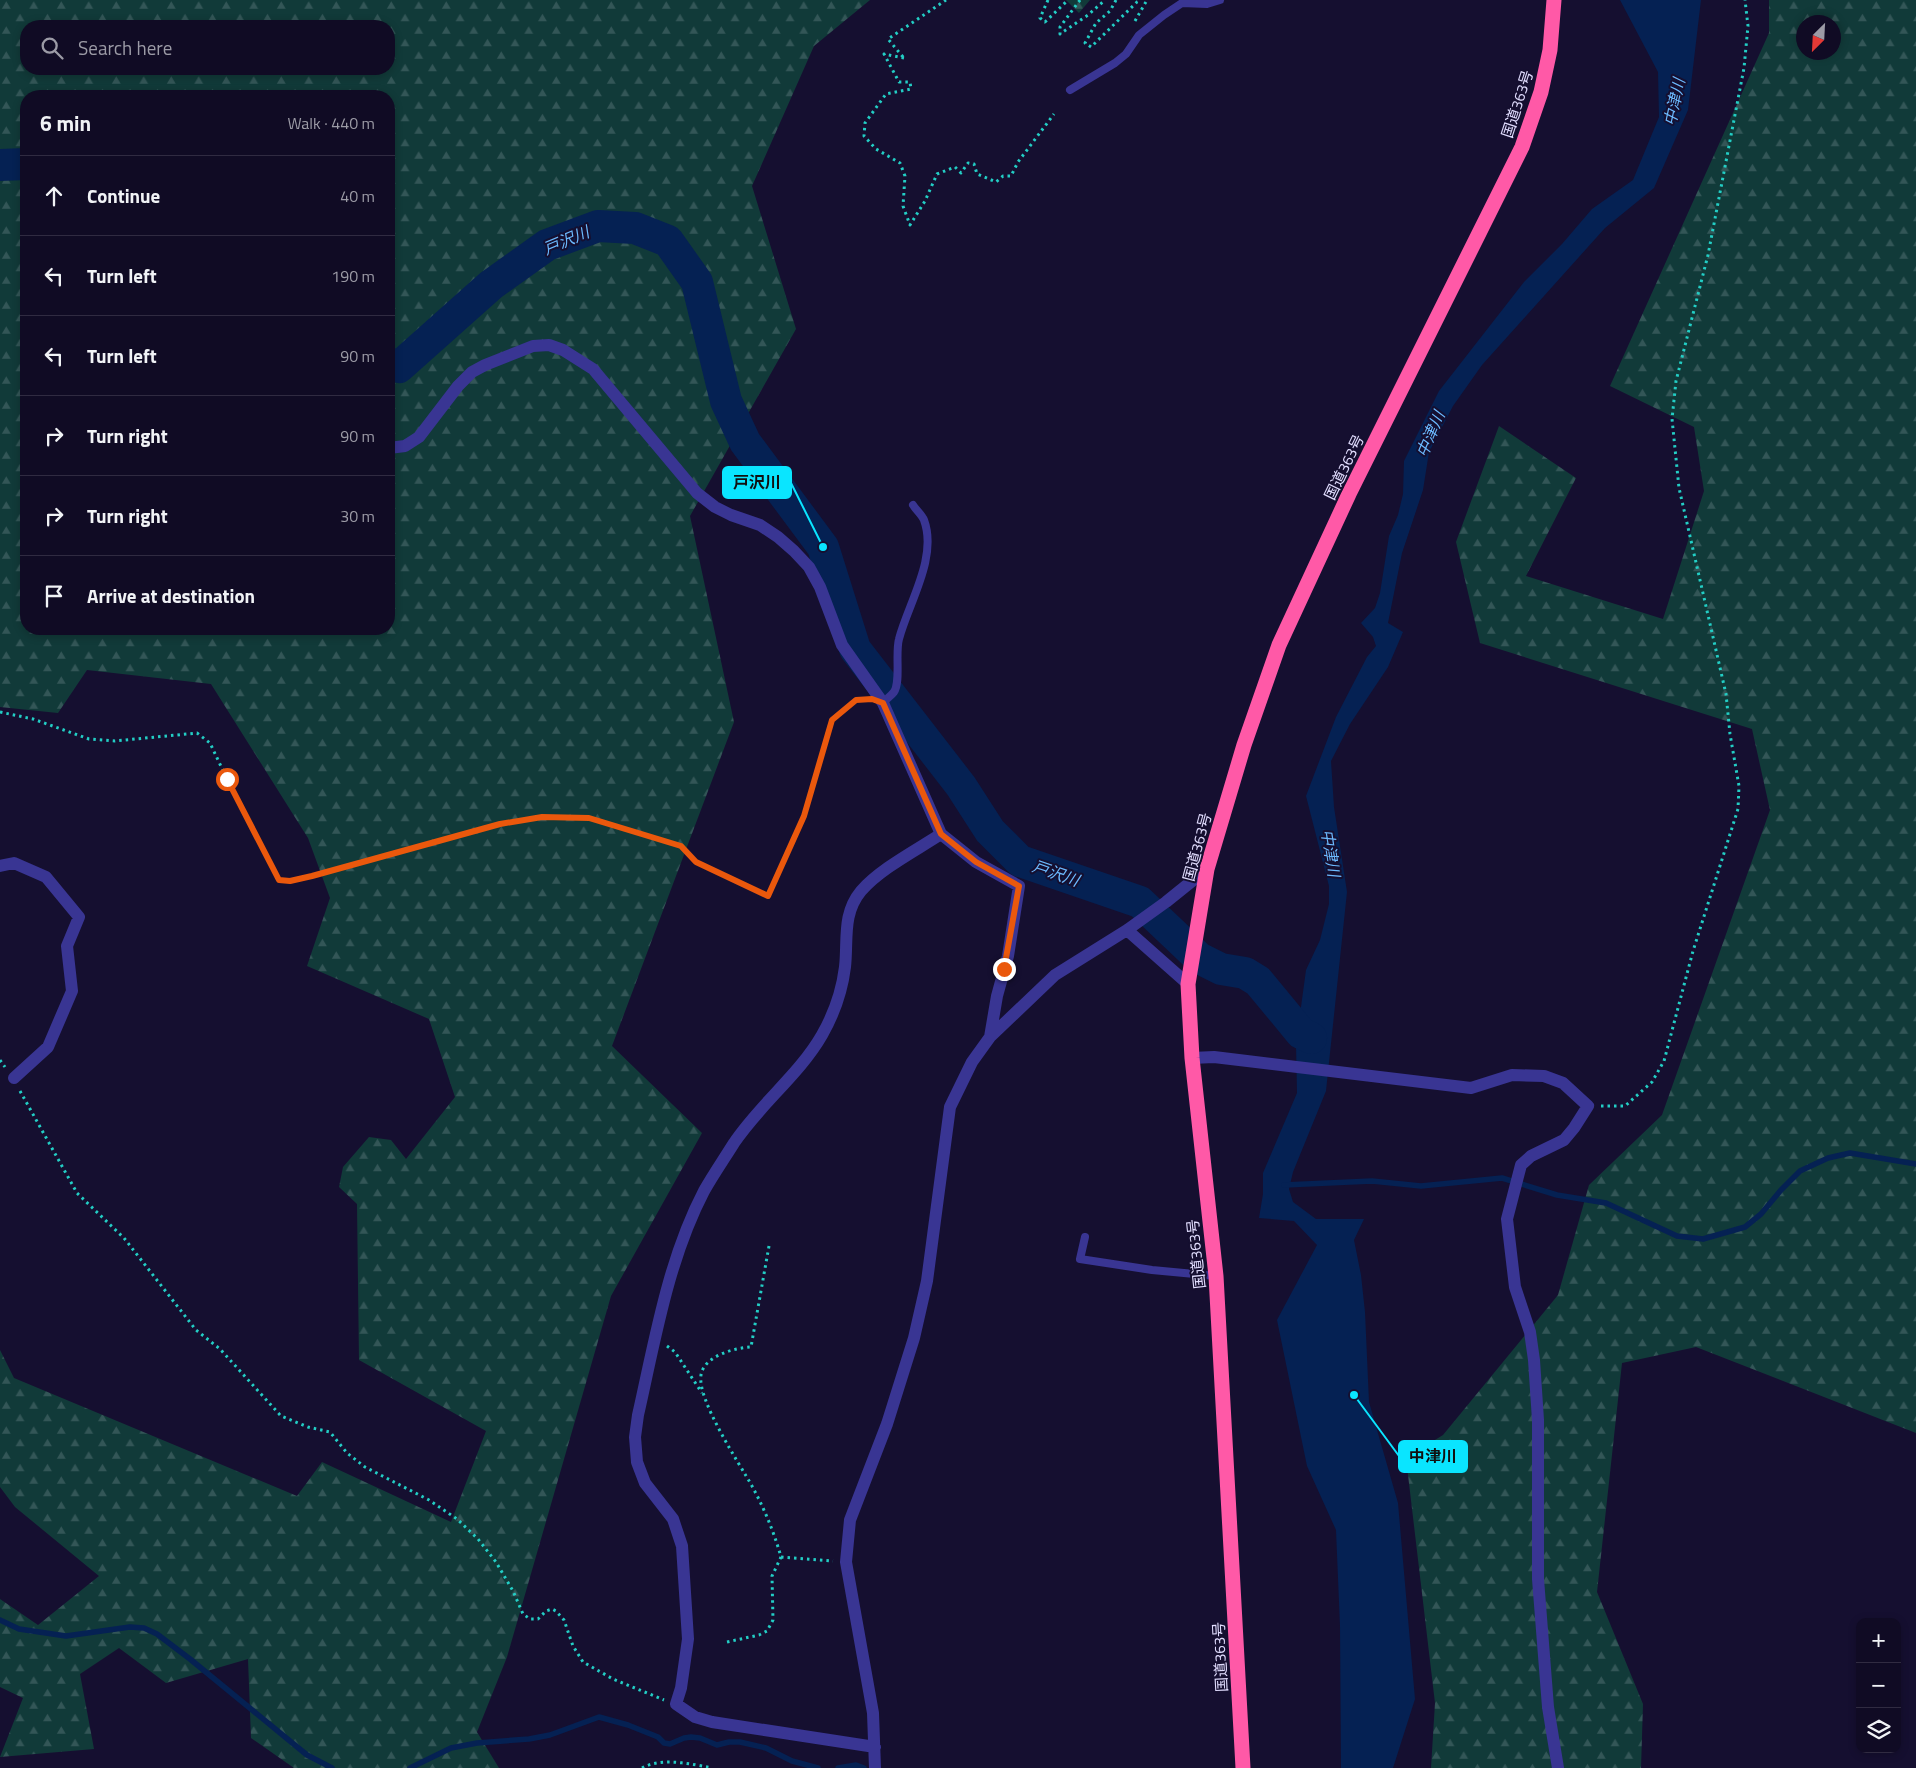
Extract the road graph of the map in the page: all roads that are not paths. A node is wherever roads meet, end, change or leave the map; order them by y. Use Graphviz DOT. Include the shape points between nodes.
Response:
graph roads {
  1 [pos="1220,0"];
  2 [pos="1554,0"];
  3 [pos="1070,90"];
  4 [pos="395,447"];
  5 [pos="912,505"];
  6 [pos="883,703"];
  7 [pos="941,834"];
  8 [pos="0,866"];
  9 [pos="1207,869"];
  10 [pos="1127,930"];
  11 [pos="1188,984"];
  12 [pos="990,1037"];
  13 [pos="1192,1058"];
  14 [pos="14,1078"];
  15 [pos="1085,1237"];
  16 [pos="1216,1276"];
  17 [pos="875,1747"];
  18 [pos="875,1768"];
  19 [pos="1243,1768"];
  20 [pos="1558,1768"];
  1 -- 3 [label="lane" via="1207,4 1182,3 1139,35 1115,63"];
  2 -- 9 [label="highway, 国道363号" via="1550,50 1541,92 1522,147 1349,494 1279,645 1244,745"];
  4 -- 6 [label="street" via="405,446 419,437 458,386 484,365 533,346 549,345 563,350 593,369 697,493 715,507 760,525 794,551 820,587 842,645"];
  5 -- 6 [label="lane" via="924,519 927,534 925,564 898,640 895,691"];
  6 -- 7 [label="street"];
  7 -- 12 [label="street" via="976,862 1019,886"];
  7 -- 17 [label="street" via="879,875 861,892 850,910 845,967 837,1002 822,1035 797,1070 757,1112 704,1191 669,1282 635,1438 637,1462 646,1483 673,1519 682,1546 688,1639 676,1704 694,1717 712,1722"];
  8 -- 14 [label="street" via="14,863 46,877 79,917 67,946 72,991 48,1048"];
  9 -- 10 [label="street"];
  9 -- 11 [label="highway, 国道363号"];
  10 -- 11 [label="street"];
  10 -- 12 [label="street" via="1055,975"];
  11 -- 13 [label="highway, 国道363号"];
  12 -- 17 [label="street" via="972,1062 950,1107 927,1281 914,1338 887,1424 850,1520 846,1562 873,1713"];
  13 -- 16 [label="highway, 国道363号"];
  13 -- 20 [label="street" via="1214,1057 1471,1088 1512,1075 1544,1076 1563,1082 1588,1106 1564,1140 1531,1156 1521,1165 1507,1219 1515,1288 1530,1332 1534,1360 1538,1420 1538,1579 1548,1707"];
  15 -- 16 [label="lane" via="1080,1259"];
  16 -- 19 [label="highway, 国道363号"];
  17 -- 18 [label="street"];
}
